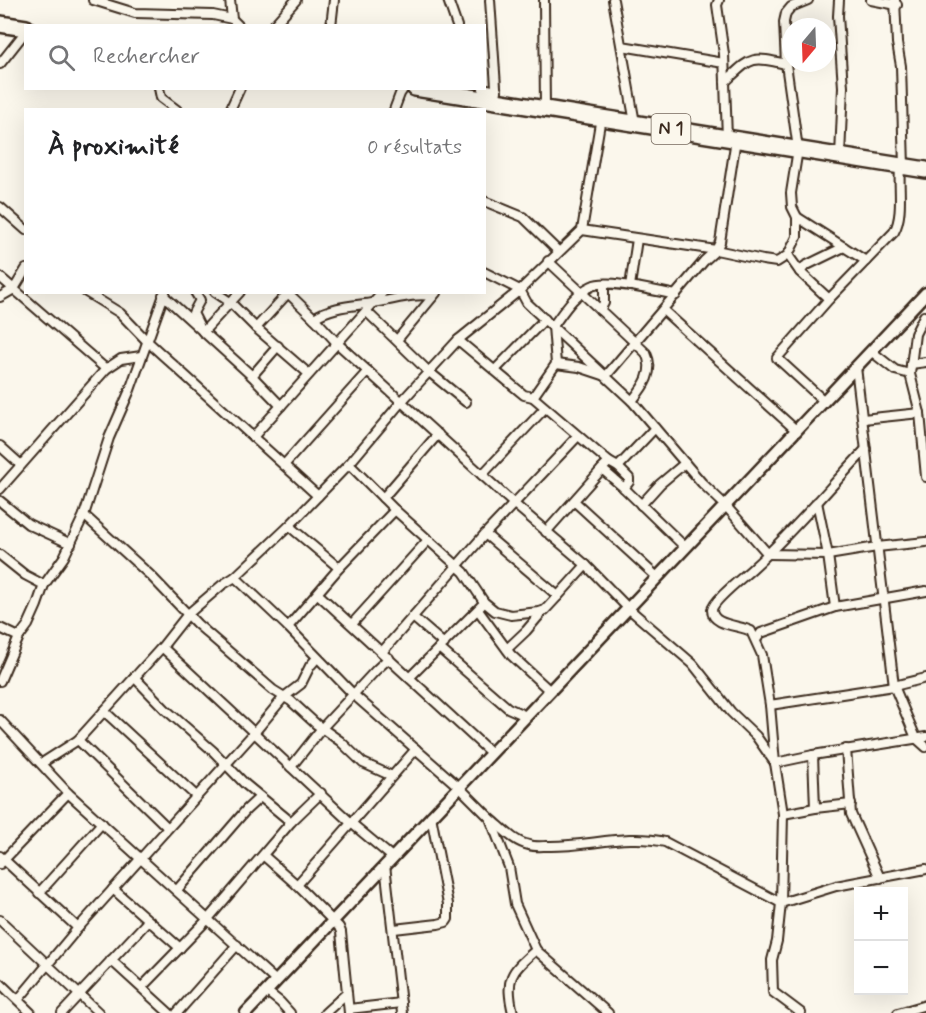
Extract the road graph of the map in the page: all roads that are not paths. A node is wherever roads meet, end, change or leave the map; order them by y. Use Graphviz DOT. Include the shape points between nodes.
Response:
graph roads {
  1 [pos="93,0"];
  2 [pos="230,0"];
  3 [pos="296,0"];
  4 [pos="334,0"];
  5 [pos="448,0"];
  6 [pos="490,0"];
  7 [pos="544,0"];
  8 [pos="613,0"];
  9 [pos="719,0"];
  10 [pos="808,0"];
  11 [pos="839,0"];
  12 [pos="872,0"];
  13 [pos="896,2"];
  14 [pos="785,18"];
  15 [pos="232,19"];
  16 [pos="0,24"];
  17 [pos="237,24"];
  18 [pos="275,24"];
  19 [pos="331,24"];
  20 [pos="456,24"];
  21 [pos="24,29"];
  22 [pos="24,32"];
  23 [pos="622,46"];
  24 [pos="724,63"];
  25 [pos="782,63"];
  26 [pos="0,64"];
  27 [pos="787,72"];
  28 [pos="725,82"];
  29 [pos="159,90"];
  30 [pos="239,90"];
  31 [pos="402,90"];
  32 [pos="430,90"];
  33 [pos="488,98"];
  34 [pos="174,108"];
  35 [pos="231,108"];
  36 [pos="395,108"];
  37 [pos="545,108"];
  38 [pos="601,117"];
  39 [pos="635,123"];
  40 [pos="731,139"];
  41 [pos="798,150"];
  42 [pos="840,156"];
  43 [pos="902,167"];
  44 [pos="926,170"];
  45 [pos="486,202"];
  46 [pos="0,207"];
  47 [pos="797,217"];
  48 [pos="24,228"];
  49 [pos="582,230"];
  50 [pos="637,239"];
  51 [pos="843,246"];
  52 [pos="716,250"];
  53 [pos="558,251"];
  54 [pos="788,255"];
  55 [pos="548,261"];
  56 [pos="866,261"];
  57 [pos="24,272"];
  58 [pos="800,272"];
  59 [pos="486,273"];
  60 [pos="0,277"];
  61 [pos="604,284"];
  62 [pos="630,286"];
  63 [pos="14,289"];
  64 [pos="520,290"];
  65 [pos="581,293"];
  66 [pos="926,293"];
  67 [pos="90,294"];
  68 [pos="164,294"];
  69 [pos="196,294"];
  70 [pos="218,294"];
  71 [pos="238,294"];
  72 [pos="286,294"];
  73 [pos="288,294"];
  74 [pos="381,294"];
  75 [pos="435,294"];
  76 [pos="676,295"];
  77 [pos="0,297"];
  78 [pos="829,299"];
  79 [pos="230,302"];
  80 [pos="374,303"];
  81 [pos="914,306"];
  82 [pos="600,310"];
  83 [pos="663,310"];
  84 [pos="367,312"];
  85 [pos="925,317"];
  86 [pos="314,318"];
  87 [pos="545,319"];
  88 [pos="553,327"];
  89 [pos="256,328"];
  90 [pos="202,331"];
  91 [pos="396,340"];
  92 [pos="458,340"];
  93 [pos="147,341"];
  94 [pos="636,341"];
  95 [pos="338,344"];
  96 [pos="278,346"];
  97 [pos="871,351"];
  98 [pos="141,356"];
  99 [pos="926,362"];
  100 [pos="556,364"];
  101 [pos="911,364"];
  102 [pos="856,367"];
  103 [pos="106,369"];
  104 [pos="495,370"];
  105 [pos="368,371"];
  106 [pos="429,371"];
  107 [pos="309,374"];
  108 [pos="910,374"];
  109 [pos="252,376"];
  110 [pos="606,376"];
  111 [pos="533,397"];
  112 [pos="402,401"];
  113 [pos="632,401"];
  114 [pos="824,401"];
  115 [pos="466,402"];
  116 [pos="281,406"];
  117 [pos="545,408"];
  118 [pos="920,412"];
  119 [pos="862,419"];
  120 [pos="656,428"];
  121 [pos="797,431"];
  122 [pos="438,434"];
  123 [pos="578,436"];
  124 [pos="253,437"];
  125 [pos="0,446"];
  126 [pos="866,449"];
  127 [pos="609,462"];
  128 [pos="686,463"];
  129 [pos="349,464"];
  130 [pos="21,465"];
  131 [pos="284,465"];
  132 [pos="618,467"];
  133 [pos="602,470"];
  134 [pos="482,475"];
  135 [pos="926,477"];
  136 [pos="624,488"];
  137 [pos="0,489"];
  138 [pos="318,496"];
  139 [pos="382,498"];
  140 [pos="0,501"];
  141 [pos="574,501"];
  142 [pos="817,502"];
  143 [pos="513,503"];
  144 [pos="641,505"];
  145 [pos="725,505"];
  146 [pos="395,510"];
  147 [pos="84,515"];
  148 [pos="289,526"];
  149 [pos="546,531"];
  150 [pos="485,534"];
  151 [pos="428,540"];
  152 [pos="926,542"];
  153 [pos="71,544"];
  154 [pos="685,547"];
  155 [pos="878,547"];
  156 [pos="768,554"];
  157 [pos="0,555"];
  158 [pos="828,555"];
  159 [pos="457,566"];
  160 [pos="586,566"];
  161 [pos="339,568"];
  162 [pos="235,577"];
  163 [pos="657,577"];
  164 [pos="44,585"];
  165 [pos="926,591"];
  166 [pos="318,594"];
  167 [pos="558,596"];
  168 [pos="884,597"];
  169 [pos="484,602"];
  170 [pos="835,607"];
  171 [pos="628,608"];
  172 [pos="478,610"];
  173 [pos="545,610"];
  174 [pos="188,614"];
  175 [pos="414,618"];
  176 [pos="352,624"];
  177 [pos="288,627"];
  178 [pos="0,628"];
  179 [pos="19,637"];
  180 [pos="756,640"];
  181 [pos="441,646"];
  182 [pos="162,647"];
  183 [pos="507,649"];
  184 [pos="382,652"];
  185 [pos="317,658"];
  186 [pos="389,658"];
  187 [pos="134,677"];
  188 [pos="410,677"];
  189 [pos="926,678"];
  190 [pos="0,681"];
  191 [pos="894,686"];
  192 [pos="550,691"];
  193 [pos="354,694"];
  194 [pos="284,697"];
  195 [pos="770,705"];
  196 [pos="104,711"];
  197 [pos="526,716"];
  198 [pos="0,720"];
  199 [pos="322,728"];
  200 [pos="254,733"];
  201 [pos="926,736"];
  202 [pos="916,738"];
  203 [pos="78,740"];
  204 [pos="926,747"];
  205 [pos="416,749"];
  206 [pos="846,750"];
  207 [pos="491,753"];
  208 [pos="813,755"];
  209 [pos="226,763"];
  210 [pos="775,763"];
  211 [pos="42,764"];
  212 [pos="291,767"];
  213 [pos="392,776"];
  214 [pos="459,787"];
  215 [pos="68,793"];
  216 [pos="321,793"];
  217 [pos="196,796"];
  218 [pos="260,797"];
  219 [pos="850,804"];
  220 [pos="815,808"];
  221 [pos="783,814"];
  222 [pos="432,816"];
  223 [pos="490,818"];
  224 [pos="291,822"];
  225 [pos="351,822"];
  226 [pos="102,823"];
  227 [pos="168,828"];
  228 [pos="264,856"];
  229 [pos="141,858"];
  230 [pos="2,860"];
  231 [pos="388,862"];
  232 [pos="926,869"];
  233 [pos="880,878"];
  234 [pos="297,885"];
  235 [pos="113,889"];
  236 [pos="177,890"];
  237 [pos="39,893"];
  238 [pos="781,903"];
  239 [pos="208,919"];
  240 [pos="0,920"];
  241 [pos="148,921"];
  242 [pos="333,921"];
  243 [pos="78,928"];
  244 [pos="394,929"];
  245 [pos="237,945"];
  246 [pos="180,948"];
  247 [pos="536,950"];
  248 [pos="111,960"];
  249 [pos="46,965"];
  250 [pos="276,981"];
  251 [pos="0,983"];
  252 [pos="142,987"];
  253 [pos="266,991"];
  254 [pos="346,993"];
  255 [pos="79,995"];
  256 [pos="18,1000"];
  257 [pos="401,1003"];
  258 [pos="926,1005"];
  259 [pos="349,1011"];
  260 [pos="31,1013"];
  261 [pos="62,1013"];
  262 [pos="99,1013"];
  263 [pos="170,1013"];
  264 [pos="177,1013"];
  265 [pos="246,1013"];
  266 [pos="290,1013"];
  267 [pos="325,1013"];
  268 [pos="402,1013"];
  269 [pos="513,1013"];
  270 [pos="608,1013"];
  271 [pos="801,1013"];
  272 [pos="898,1013"];
  1 -- 15 [label="street" via="135,14 213,15"];
  2 -- 15 [label="street"];
  3 -- 18 [label="street"];
  4 -- 19 [label="street"];
  5 -- 20 [label="street"];
  6 -- 33 [label="street"];
  7 -- 37 [label="street"];
  8 -- 23 [label="street"];
  9 -- 24 [label="street"];
  10 -- 14 [label="street" via="791,8"];
  11 -- 42 [label="street" via="843,87"];
  12 -- 13 [label="street"];
  13 -- 43 [label="street"];
  15 -- 17 [label="street"];
  16 -- 21 [label="highway"];
  22 -- 26 [label="street"];
  23 -- 24 [label="street"];
  23 -- 39 [label="street"];
  24 -- 28 [label="street"];
  25 -- 28 [label="street" via="757,58 743,64"];
  27 -- 41 [label="street"];
  28 -- 40 [label="street"];
  29 -- 34 [label="street" via="161,98"];
  30 -- 35 [label="street"];
  31 -- 36 [label="street"];
  32 -- 33 [label="highway, N 1"];
  33 -- 37 [label="highway, N 1"];
  37 -- 38 [label="highway, N 1"];
  38 -- 39 [label="highway, N 1"];
  38 -- 49 [label="street"];
  39 -- 40 [label="highway, N 1"];
  40 -- 41 [label="highway, N 1"];
  40 -- 52 [label="street"];
  41 -- 42 [label="highway, N 1"];
  41 -- 47 [label="street" via="790,193"];
  42 -- 43 [label="highway, N 1"];
  43 -- 44 [label="highway, N 1"];
  43 -- 56 [label="street" via="897,226"];
  45 -- 53 [label="street" via="523,217"];
  46 -- 48 [label="street"];
  47 -- 51 [label="street"];
  47 -- 54 [label="street" via="797,237"];
  49 -- 50 [label="street"];
  49 -- 53 [label="street"];
  50 -- 52 [label="street"];
  50 -- 62 [label="street"];
  51 -- 56 [label="street"];
  51 -- 58 [label="street"];
  52 -- 54 [label="street" via="777,262"];
  52 -- 76 [label="street"];
  53 -- 55 [label="street"];
  54 -- 58 [label="street"];
  55 -- 64 [label="street"];
  55 -- 65 [label="street"];
  56 -- 78 [label="street"];
  57 -- 63 [label="street"];
  58 -- 78 [label="street"];
  59 -- 64 [label="street"];
  60 -- 63 [label="street"];
  61 -- 62 [label="street"];
  61 -- 65 [label="street"];
  61 -- 82 [label="street"];
  62 -- 76 [label="street"];
  63 -- 77 [label="street"];
  63 -- 103 [label="street"];
  64 -- 87 [label="street"];
  64 -- 92 [label="street"];
  65 -- 82 [label="street"];
  65 -- 88 [label="street"];
  66 -- 81 [label="street"];
  67 -- 93 [label="street" via="120,313"];
  68 -- 90 [label="street"];
  68 -- 93 [label="street"];
  69 -- 90 [label="street" via="200,300 193,313"];
  70 -- 79 [label="street"];
  71 -- 79 [label="street"];
  72 -- 89 [label="street"];
  73 -- 86 [label="street"];
  74 -- 80 [label="street"];
  75 -- 80 [label="street"];
  75 -- 91 [label="street"];
  76 -- 83 [label="street"];
  78 -- 114 [label="street" via="777,358"];
  79 -- 89 [label="street"];
  79 -- 90 [label="street"];
  80 -- 84 [label="street"];
  80 -- 86 [label="street" via="331,309"];
  81 -- 85 [label="street"];
  81 -- 97 [label="street"];
  82 -- 94 [label="street"];
  83 -- 94 [label="street"];
  83 -- 121 [label="street"];
  84 -- 91 [label="street"];
  84 -- 95 [label="street"];
  85 -- 101 [label="street" via="915,334"];
  86 -- 95 [label="street"];
  87 -- 88 [label="street"];
  87 -- 104 [label="street"];
  88 -- 100 [label="street"];
  88 -- 110 [label="street"];
  89 -- 96 [label="street"];
  90 -- 109 [label="street"];
  91 -- 106 [label="street"];
  92 -- 104 [label="street"];
  92 -- 106 [label="street"];
  93 -- 98 [label="street"];
  93 -- 124 [label="street"];
  94 -- 110 [label="street"];
  94 -- 113 [label="street" via="650,361 645,385"];
  95 -- 105 [label="street"];
  95 -- 107 [label="street"];
  96 -- 107 [label="street"];
  96 -- 109 [label="street"];
  97 -- 102 [label="street"];
  97 -- 108 [label="street" via="894,370"];
  98 -- 103 [label="street" via="121,359"];
  98 -- 147 [label="street"];
  99 -- 101 [label="street"];
  100 -- 110 [label="street"];
  100 -- 111 [label="street"];
  101 -- 108 [label="street"];
  102 -- 114 [label="street"];
  102 -- 119 [label="street"];
  103 -- 130 [label="street"];
  104 -- 111 [label="street" via="524,395"];
  105 -- 112 [label="street"];
  105 -- 131 [label="street"];
  106 -- 112 [label="street"];
  106 -- 115 [label="street"];
  107 -- 116 [label="street"];
  108 -- 118 [label="street"];
  109 -- 116 [label="street"];
  110 -- 113 [label="street"];
  111 -- 117 [label="street"];
  112 -- 122 [label="street"];
  112 -- 129 [label="street"];
  113 -- 120 [label="street"];
  114 -- 121 [label="street"];
  116 -- 124 [label="street"];
  117 -- 123 [label="street"];
  117 -- 134 [label="street"];
  118 -- 119 [label="street"];
  118 -- 135 [label="street"];
  119 -- 126 [label="street"];
  120 -- 128 [label="street"];
  120 -- 132 [label="street"];
  121 -- 145 [label="street"];
  122 -- 134 [label="street"];
  122 -- 139 [label="street"];
  123 -- 127 [label="street"];
  123 -- 143 [label="street"];
  124 -- 131 [label="street"];
  125 -- 130 [label="street"];
  126 -- 142 [label="street"];
  126 -- 155 [label="street"];
  127 -- 132 [label="street"];
  127 -- 133 [label="street"];
  128 -- 144 [label="street"];
  128 -- 145 [label="street"];
  129 -- 138 [label="street"];
  129 -- 139 [label="street"];
  130 -- 137 [label="street"];
  131 -- 138 [label="street"];
  132 -- 136 [label="street" via="629,478"];
  133 -- 136 [label="street"];
  133 -- 141 [label="street"];
  134 -- 143 [label="street"];
  136 -- 144 [label="street"];
  138 -- 148 [label="street"];
  139 -- 146 [label="street"];
  140 -- 153 [label="street" via="28,524"];
  141 -- 149 [label="street"];
  141 -- 163 [label="street"];
  142 -- 156 [label="street"];
  142 -- 158 [label="street"];
  143 -- 149 [label="street"];
  143 -- 150 [label="street"];
  144 -- 154 [label="street"];
  145 -- 154 [label="street"];
  145 -- 156 [label="street"];
  146 -- 151 [label="street"];
  146 -- 161 [label="street"];
  147 -- 153 [label="street"];
  147 -- 174 [label="street"];
  148 -- 161 [label="street"];
  148 -- 162 [label="street"];
  149 -- 160 [label="street"];
  150 -- 159 [label="street"];
  150 -- 167 [label="street"];
  151 -- 159 [label="street"];
  151 -- 176 [label="street"];
  152 -- 155 [label="street"];
  153 -- 164 [label="street"];
  154 -- 163 [label="street"];
  155 -- 158 [label="street"];
  155 -- 168 [label="street"];
  156 -- 158 [label="street"];
  156 -- 180 [label="street" via="712,609 720,621 748,629"];
  157 -- 164 [label="street"];
  158 -- 170 [label="street"];
  159 -- 169 [label="street"];
  159 -- 175 [label="street"];
  160 -- 167 [label="street"];
  160 -- 171 [label="street"];
  161 -- 166 [label="street"];
  162 -- 174 [label="street"];
  162 -- 177 [label="street"];
  163 -- 171 [label="street"];
  164 -- 179 [label="street"];
  165 -- 168 [label="street"];
  166 -- 176 [label="street"];
  166 -- 177 [label="street"];
  167 -- 173 [label="street"];
  168 -- 170 [label="street"];
  168 -- 191 [label="street"];
  169 -- 172 [label="street"];
  169 -- 173 [label="street" via="495,611 510,615"];
  170 -- 180 [label="street" via="761,633"];
  171 -- 192 [label="street"];
  171 -- 210 [label="street" via="693,664"];
  172 -- 181 [label="street"];
  172 -- 183 [label="street"];
  173 -- 183 [label="street"];
  174 -- 182 [label="street"];
  174 -- 194 [label="street"];
  175 -- 181 [label="street"];
  175 -- 184 [label="street"];
  176 -- 184 [label="street"];
  177 -- 185 [label="street"];
  178 -- 179 [label="street"];
  179 -- 190 [label="street"];
  180 -- 195 [label="street"];
  181 -- 188 [label="street"];
  181 -- 197 [label="street" via="508,708"];
  182 -- 187 [label="street"];
  182 -- 200 [label="street"];
  183 -- 192 [label="street"];
  184 -- 186 [label="street"];
  185 -- 193 [label="street"];
  185 -- 194 [label="street" via="301,684"];
  186 -- 188 [label="street"];
  186 -- 193 [label="street"];
  187 -- 196 [label="street"];
  187 -- 209 [label="street"];
  188 -- 207 [label="street"];
  189 -- 191 [label="street"];
  191 -- 195 [label="street"];
  191 -- 202 [label="street"];
  192 -- 197 [label="street"];
  193 -- 199 [label="street"];
  193 -- 205 [label="street"];
  194 -- 199 [label="street"];
  194 -- 200 [label="street"];
  195 -- 210 [label="street"];
  196 -- 203 [label="street"];
  196 -- 217 [label="street"];
  197 -- 207 [label="street"];
  198 -- 211 [label="street"];
  199 -- 212 [label="street"];
  199 -- 213 [label="street" via="363,763"];
  200 -- 209 [label="street"];
  200 -- 212 [label="street"];
  201 -- 202 [label="street"];
  202 -- 204 [label="street"];
  202 -- 206 [label="street"];
  203 -- 211 [label="street"];
  203 -- 227 [label="street"];
  205 -- 213 [label="street"];
  205 -- 214 [label="street"];
  206 -- 208 [label="street"];
  206 -- 219 [label="street"];
  207 -- 214 [label="street"];
  208 -- 210 [label="street"];
  208 -- 220 [label="street"];
  209 -- 217 [label="street"];
  209 -- 218 [label="street"];
  210 -- 221 [label="street"];
  211 -- 215 [label="street"];
  212 -- 216 [label="street"];
  213 -- 225 [label="street"];
  214 -- 222 [label="street"];
  214 -- 223 [label="street"];
  215 -- 226 [label="street"];
  215 -- 230 [label="street"];
  216 -- 224 [label="street"];
  216 -- 225 [label="street"];
  217 -- 227 [label="street"];
  218 -- 224 [label="street"];
  218 -- 236 [label="street"];
  219 -- 220 [label="street"];
  219 -- 233 [label="street"];
  220 -- 221 [label="street"];
  221 -- 238 [label="street"];
  222 -- 231 [label="street"];
  222 -- 244 [label="street" via="448,919 438,924"];
  223 -- 238 [label="street" via="515,839 529,845 568,847 648,838 664,842"];
  223 -- 247 [label="street" via="509,867 515,904"];
  224 -- 228 [label="street"];
  225 -- 231 [label="street"];
  225 -- 234 [label="street"];
  226 -- 229 [label="street"];
  226 -- 237 [label="street"];
  227 -- 229 [label="street"];
  228 -- 234 [label="street"];
  228 -- 239 [label="street"];
  229 -- 235 [label="street"];
  229 -- 236 [label="street"];
  230 -- 237 [label="street"];
  231 -- 242 [label="street"];
  231 -- 244 [label="street"];
  232 -- 233 [label="street"];
  233 -- 238 [label="street" via="836,886"];
  234 -- 242 [label="street"];
  235 -- 241 [label="street"];
  235 -- 243 [label="street"];
  236 -- 239 [label="street"];
  237 -- 243 [label="street"];
  238 -- 271 [label="street" via="772,960 773,992"];
  239 -- 245 [label="street"];
  239 -- 246 [label="street"];
  240 -- 249 [label="street"];
  241 -- 246 [label="street"];
  241 -- 248 [label="street"];
  242 -- 250 [label="street"];
  242 -- 254 [label="street" via="341,932"];
  243 -- 249 [label="street"];
  244 -- 257 [label="street"];
  245 -- 250 [label="street"];
  245 -- 264 [label="street"];
  246 -- 252 [label="street"];
  247 -- 269 [label="street" via="509,983"];
  247 -- 270 [label="street"];
  248 -- 252 [label="street"];
  248 -- 255 [label="street"];
  249 -- 255 [label="street"];
  249 -- 256 [label="street"];
  250 -- 253 [label="street"];
  251 -- 256 [label="street"];
  252 -- 263 [label="street"];
  253 -- 265 [label="street"];
  253 -- 266 [label="street"];
  254 -- 259 [label="street"];
  254 -- 267 [label="street"];
  255 -- 261 [label="street"];
  255 -- 262 [label="street"];
  256 -- 260 [label="street"];
  257 -- 259 [label="street"];
  257 -- 268 [label="street"];
  258 -- 272 [label="street"];
}
